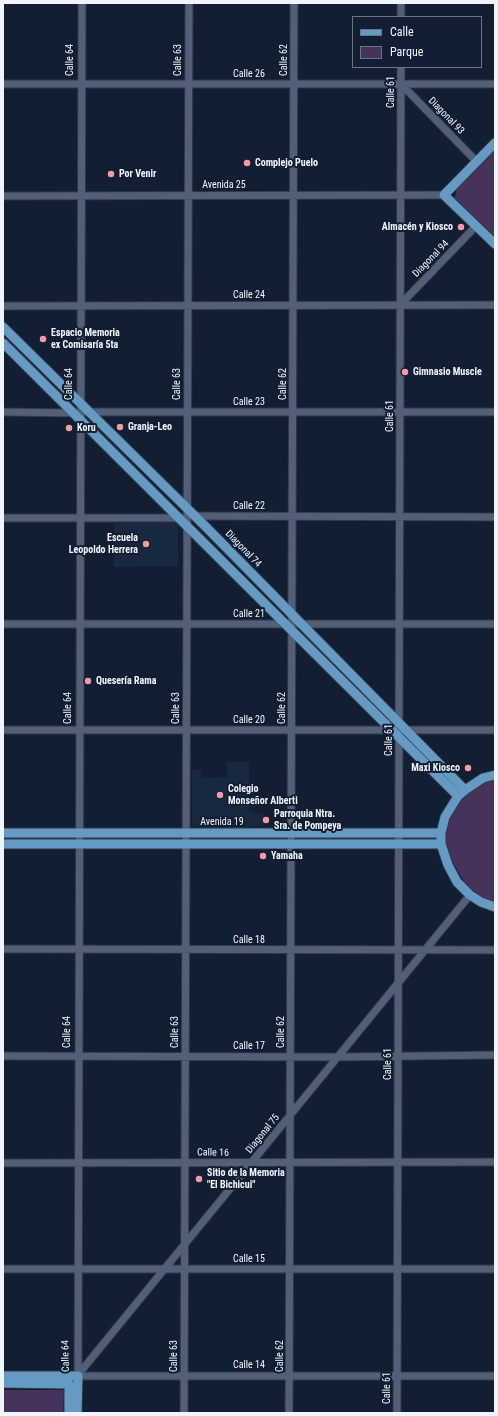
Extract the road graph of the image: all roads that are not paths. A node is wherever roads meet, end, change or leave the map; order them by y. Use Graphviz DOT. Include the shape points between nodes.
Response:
graph roads {
  1 [pos="82,3"];
  2 [pos="188,3"];
  3 [pos="294,3"];
  4 [pos="401,3"];
  5 [pos="401,16"];
  6 [pos="401,68"];
  7 [pos="3,84"];
  8 [pos="81,84"];
  9 [pos="188,84"];
  10 [pos="294,84"];
  11 [pos="401,84"];
  12 [pos="495,84"];
  13 [pos="495,143"];
  14 [pos="477,162"];
  15 [pos="81,195"];
  16 [pos="188,195"];
  17 [pos="294,195"];
  18 [pos="400,195"];
  19 [pos="444,195"];
  20 [pos="3,196"];
  21 [pos="476,226"];
  22 [pos="495,244"];
  23 [pos="293,305"];
  24 [pos="400,305"];
  25 [pos="495,305"];
  26 [pos="3,306"];
  27 [pos="80,306"];
  28 [pos="188,306"];
  29 [pos="3,327"];
  30 [pos="3,343"];
  31 [pos="3,412"];
  32 [pos="80,412"];
  33 [pos="187,412"];
  34 [pos="293,412"];
  35 [pos="400,412"];
  36 [pos="495,412"];
  37 [pos="292,516"];
  38 [pos="400,516"];
  39 [pos="187,517"];
  40 [pos="495,517"];
  41 [pos="3,518"];
  42 [pos="80,518"];
  43 [pos="3,624"];
  44 [pos="79,624"];
  45 [pos="186,624"];
  46 [pos="293,624"];
  47 [pos="399,624"];
  48 [pos="495,624"];
  49 [pos="3,730"];
  50 [pos="79,730"];
  51 [pos="186,730"];
  52 [pos="292,730"];
  53 [pos="399,730"];
  54 [pos="495,730"];
  55 [pos="495,776"];
  56 [pos="461,793"];
  57 [pos="3,833"];
  58 [pos="79,833"];
  59 [pos="186,833"];
  60 [pos="291,833"];
  61 [pos="398,833"];
  62 [pos="441,833"];
  63 [pos="3,844"];
  64 [pos="79,844"];
  65 [pos="186,844"];
  66 [pos="291,844"];
  67 [pos="398,844"];
  68 [pos="441,844"];
  69 [pos="470,895"];
  70 [pos="495,907"];
  71 [pos="3,949"];
  72 [pos="78,949"];
  73 [pos="185,949"];
  74 [pos="291,950"];
  75 [pos="398,950"];
  76 [pos="426,950"];
  77 [pos="495,950"];
  78 [pos="397,984"];
  79 [pos="3,1056"];
  80 [pos="78,1056"];
  81 [pos="185,1056"];
  82 [pos="291,1056"];
  83 [pos="398,1056"];
  84 [pos="495,1056"];
  85 [pos="338,1057"];
  86 [pos="291,1114"];
  87 [pos="397,1162"];
  88 [pos="495,1162"];
  89 [pos="3,1163"];
  90 [pos="78,1163"];
  91 [pos="185,1163"];
  92 [pos="290,1163"];
  93 [pos="251,1164"];
  94 [pos="184,1246"];
  95 [pos="3,1269"];
  96 [pos="77,1269"];
  97 [pos="184,1269"];
  98 [pos="290,1269"];
  99 [pos="397,1269"];
  100 [pos="495,1269"];
  101 [pos="165,1270"];
  102 [pos="3,1376"];
  103 [pos="78,1376"];
  104 [pos="184,1376"];
  105 [pos="290,1376"];
  106 [pos="397,1376"];
  107 [pos="495,1376"];
  108 [pos="3,1383"];
  109 [pos="69,1384"];
  110 [pos="69,1413"];
  111 [pos="77,1413"];
  112 [pos="184,1413"];
  113 [pos="289,1413"];
  114 [pos="397,1413"];
  1 -- 8 [label="street, Calle 64"];
  2 -- 9 [label="street, Calle 63"];
  3 -- 10 [label="street, Calle 62"];
  4 -- 5 [label="street"];
  6 -- 11 [label="street, Calle 61"];
  7 -- 8 [label="street, Calle 26"];
  8 -- 9 [label="street, Calle 26"];
  8 -- 15 [label="street, Calle 64"];
  9 -- 10 [label="street, Calle 26"];
  9 -- 16 [label="street, Calle 63"];
  10 -- 11 [label="street, Calle 26"];
  10 -- 17 [label="street, Calle 62"];
  11 -- 12 [label="street, Calle 26"];
  11 -- 14 [label="street, Diagonal 93"];
  11 -- 18 [label="street, Calle 61"];
  13 -- 14 [label="main road"];
  14 -- 19 [label="main road"];
  15 -- 16 [label="street, Avenida 25"];
  15 -- 20 [label="street, Avenida 25"];
  15 -- 27 [label="street, Calle 64"];
  16 -- 17 [label="street, Avenida 25"];
  16 -- 28 [label="street, Calle 63"];
  17 -- 18 [label="street, Avenida 25"];
  17 -- 23 [label="street, Calle 62"];
  18 -- 19 [label="street, Avenida 25"];
  18 -- 24 [label="street, Calle 61"];
  19 -- 21 [label="main road"];
  21 -- 22 [label="main road"];
  21 -- 24 [label="street, Diagonal 94"];
  23 -- 24 [label="street, Calle 24"];
  23 -- 28 [label="street, Calle 24"];
  23 -- 34 [label="street, Calle 62"];
  24 -- 25 [label="street, Calle 24"];
  24 -- 35 [label="street, Calle 61"];
  26 -- 27 [label="street, Calle 24"];
  27 -- 28 [label="street, Calle 24"];
  27 -- 32 [label="street, Calle 64"];
  28 -- 33 [label="street, Calle 63"];
  29 -- 32 [label="main road"];
  30 -- 32 [label="main road"];
  31 -- 32 [label="street, Calle 23"];
  32 -- 33 [label="street, Calle 23"];
  32 -- 39 [label="main road"];
  32 -- 42 [label="street, Calle 64"];
  33 -- 34 [label="street, Calle 23"];
  33 -- 39 [label="street, Calle 63"];
  34 -- 35 [label="street, Calle 23"];
  34 -- 37 [label="street, Calle 62"];
  35 -- 36 [label="street, Calle 23"];
  35 -- 38 [label="street, Calle 61"];
  37 -- 38 [label="street, Calle 22"];
  37 -- 39 [label="street, Calle 22"];
  37 -- 46 [label="street, Calle 62"];
  38 -- 40 [label="street, Calle 22"];
  38 -- 47 [label="street, Calle 61"];
  39 -- 42 [label="street, Calle 22"];
  39 -- 45 [label="street, Calle 63"];
  39 -- 46 [label="main road"];
  41 -- 42 [label="street, Calle 22"];
  42 -- 44 [label="street, Calle 64"];
  43 -- 44 [label="street, Calle 21"];
  44 -- 45 [label="street, Calle 21"];
  44 -- 50 [label="street, Calle 64"];
  45 -- 46 [label="street, Calle 21"];
  45 -- 51 [label="street, Calle 63"];
  46 -- 47 [label="street, Calle 21"];
  46 -- 52 [label="street, Calle 62"];
  46 -- 53 [label="main road"];
  47 -- 48 [label="street, Calle 21"];
  47 -- 53 [label="street, Calle 61"];
  49 -- 50 [label="street, Calle 20"];
  50 -- 51 [label="street, Calle 20"];
  50 -- 58 [label="street, Calle 64"];
  51 -- 52 [label="street, Calle 20"];
  51 -- 59 [label="street, Calle 63"];
  52 -- 53 [label="street, Calle 20"];
  52 -- 60 [label="street, Calle 62"];
  53 -- 54 [label="street, Calle 20"];
  53 -- 56 [label="main road"];
  53 -- 61 [label="street, Calle 61"];
  55 -- 56 [label="main road" via="483,778"];
  56 -- 62 [label="main road" via="445,817"];
  57 -- 58 [label="main road, Avenida 19"];
  58 -- 59 [label="main road, Avenida 19"];
  58 -- 64 [label="street, Calle 64"];
  59 -- 60 [label="main road, Avenida 19"];
  59 -- 65 [label="street, Calle 63"];
  60 -- 61 [label="main road, Avenida 19"];
  60 -- 66 [label="street, Calle 62"];
  61 -- 62 [label="main road, Avenida 19"];
  61 -- 67 [label="street, Calle 61"];
  62 -- 68 [label="main road"];
  63 -- 64 [label="main road"];
  64 -- 65 [label="main road"];
  64 -- 72 [label="street, Calle 64"];
  65 -- 66 [label="main road"];
  65 -- 73 [label="street, Calle 63"];
  66 -- 67 [label="main road"];
  66 -- 74 [label="street, Calle 62"];
  67 -- 68 [label="main road"];
  67 -- 75 [label="street, Calle 61"];
  68 -- 69 [label="main road" via="451,871"];
  69 -- 70 [label="main road"];
  69 -- 76 [label="street, Diagonal 75"];
  71 -- 72 [label="street, Calle 18"];
  72 -- 73 [label="street, Calle 18"];
  72 -- 80 [label="street, Calle 64"];
  73 -- 74 [label="street, Calle 18"];
  73 -- 81 [label="street, Calle 63"];
  74 -- 75 [label="street, Calle 18"];
  74 -- 82 [label="street, Calle 62"];
  75 -- 76 [label="street, Calle 18"];
  75 -- 78 [label="street, Calle 61"];
  76 -- 77 [label="street, Calle 18"];
  76 -- 78 [label="street, Diagonal 75"];
  78 -- 83 [label="street, Calle 61"];
  78 -- 85 [label="street, Diagonal 75"];
  79 -- 80 [label="street, Calle 17"];
  80 -- 81 [label="street, Calle 17"];
  80 -- 90 [label="street, Calle 64"];
  81 -- 82 [label="street, Calle 17"];
  81 -- 91 [label="street, Calle 63"];
  82 -- 85 [label="street, Calle 17"];
  82 -- 86 [label="street, Calle 62"];
  83 -- 84 [label="street, Calle 17"];
  83 -- 85 [label="street, Calle 17"];
  83 -- 87 [label="street, Calle 61"];
  85 -- 86 [label="street, Diagonal 75"];
  86 -- 92 [label="street, Calle 62"];
  86 -- 93 [label="street, Diagonal 75"];
  87 -- 88 [label="street, Calle 16"];
  87 -- 92 [label="street, Calle 16"];
  87 -- 99 [label="street, Calle 61"];
  89 -- 90 [label="street, Calle 16"];
  90 -- 91 [label="street, Calle 16"];
  90 -- 96 [label="street, Calle 64"];
  91 -- 93 [label="street, Calle 16"];
  91 -- 94 [label="street, Calle 63"];
  92 -- 93 [label="street, Calle 16"];
  92 -- 98 [label="street, Calle 62"];
  93 -- 94 [label="street, Diagonal 75"];
  94 -- 97 [label="street, Calle 63"];
  94 -- 101 [label="street, Diagonal 75"];
  95 -- 96 [label="street, Calle 15"];
  96 -- 101 [label="street, Calle 15"];
  96 -- 103 [label="street, Calle 64"];
  97 -- 98 [label="street, Calle 15"];
  97 -- 101 [label="street, Calle 15"];
  97 -- 104 [label="street, Calle 63"];
  98 -- 99 [label="street, Calle 15"];
  98 -- 105 [label="street, Calle 62"];
  99 -- 100 [label="street, Calle 15"];
  99 -- 106 [label="street, Calle 61"];
  101 -- 103 [label="street, Diagonal 75"];
  102 -- 103 [label="main road, Calle 14"];
  103 -- 104 [label="street, Calle 14"];
  103 -- 109 [label="street, Diagonal 75"];
  103 -- 111 [label="main road, Calle 64"];
  104 -- 105 [label="street, Calle 14"];
  104 -- 112 [label="street, Calle 63"];
  105 -- 106 [label="street, Calle 14"];
  105 -- 113 [label="street, Calle 62"];
  106 -- 107 [label="street, Calle 14"];
  106 -- 114 [label="street, Calle 61"];
  108 -- 109 [label="main road"];
  109 -- 110 [label="main road, Calle 64"];
}
